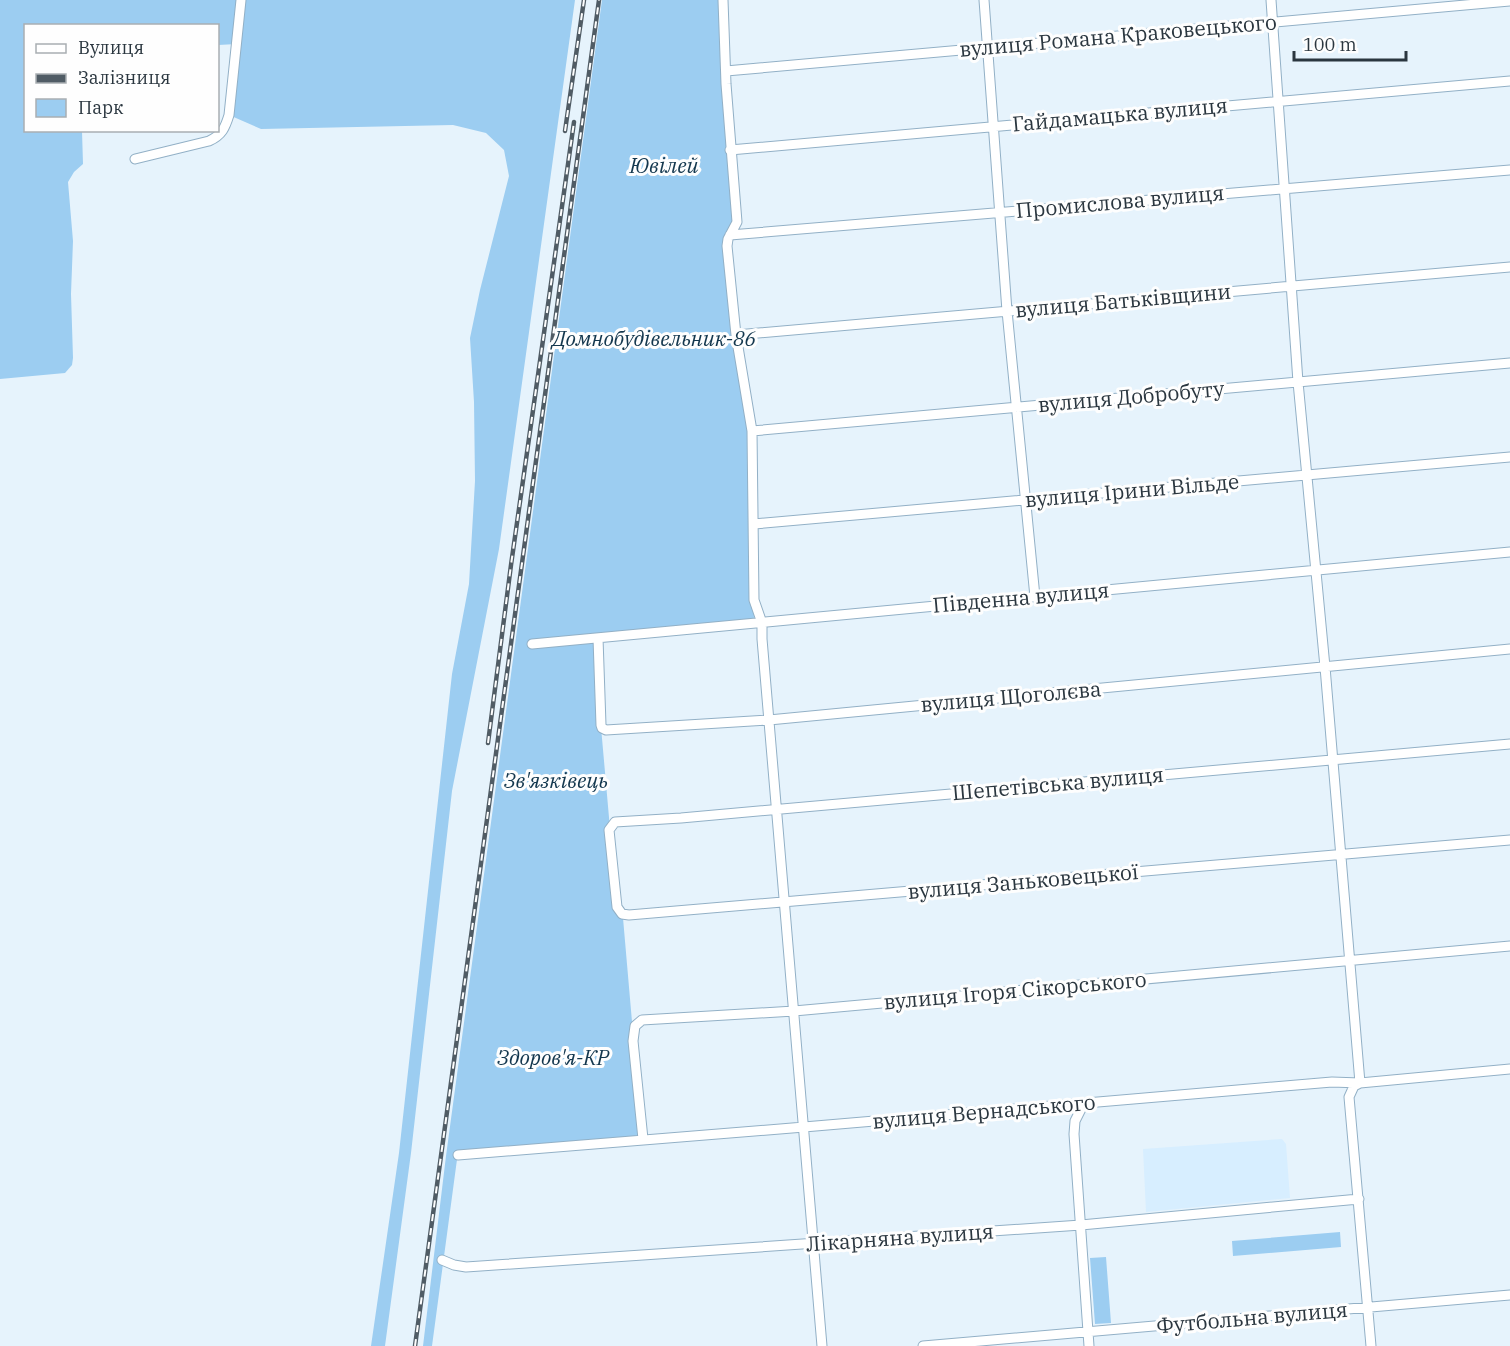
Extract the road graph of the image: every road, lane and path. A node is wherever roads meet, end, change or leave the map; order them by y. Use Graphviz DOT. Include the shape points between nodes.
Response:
graph roads {
  1 [pos="241,0"];
  2 [pos="723,0"];
  3 [pos="984,0"];
  4 [pos="1271,0"];
  5 [pos="1510,1"];
  6 [pos="1273,22"];
  7 [pos="987,48"];
  8 [pos="726,71"];
  9 [pos="1510,81"];
  10 [pos="1279,101"];
  11 [pos="992,127"];
  12 [pos="730,150"];
  13 [pos="135,159"];
  14 [pos="1510,170"];
  15 [pos="1285,189"];
  16 [pos="999,213"];
  17 [pos="730,235"];
  18 [pos="1510,267"];
  19 [pos="1291,286"];
  20 [pos="1007,311"];
  21 [pos="736,335"];
  22 [pos="1510,363"];
  23 [pos="1298,382"];
  24 [pos="1016,407"];
  25 [pos="752,431"];
  26 [pos="1510,457"];
  27 [pos="1305,475"];
  28 [pos="1025,500"];
  29 [pos="753,524"];
  30 [pos="1510,552"];
  31 [pos="1315,571"];
  32 [pos="1035,597"];
  33 [pos="762,622"];
  34 [pos="598,638"];
  35 [pos="532,644"];
  36 [pos="1510,649"];
  37 [pos="1325,667"];
  38 [pos="769,720"];
  39 [pos="1510,744"];
  40 [pos="1332,760"];
  41 [pos="777,808"];
  42 [pos="609,830"];
  43 [pos="1510,840"];
  44 [pos="1340,856"];
  45 [pos="784,902"];
  46 [pos="1510,946"];
  47 [pos="1349,962"];
  48 [pos="794,1011"];
  49 [pos="1510,1069"];
  50 [pos="1360,1083"];
  51 [pos="1084,1103"];
  52 [pos="804,1127"];
  53 [pos="643,1139"];
  54 [pos="458,1155"];
  55 [pos="1359,1199"];
  56 [pos="1081,1225"];
  57 [pos="812,1245"];
  58 [pos="442,1260"];
  59 [pos="1510,1295"];
  60 [pos="1368,1308"];
  61 [pos="1089,1332"];
  62 [pos="822,1346"];
  63 [pos="923,1346"];
  64 [pos="1089,1346"];
  65 [pos="1371,1346"];
  1 -- 13 [label="street" via="224,131 209,141"];
  2 -- 8 [label="street"];
  3 -- 7 [label="street"];
  4 -- 6 [label="street"];
  5 -- 6 [label="street, вулиця Романа Краковецького"];
  6 -- 7 [label="street, вулиця Романа Краковецького"];
  6 -- 10 [label="street"];
  7 -- 8 [label="street, вулиця Романа Краковецького"];
  7 -- 11 [label="street"];
  8 -- 12 [label="street"];
  9 -- 10 [label="street, Гайдамацька вулиця"];
  10 -- 11 [label="street, Гайдамацька вулиця"];
  10 -- 15 [label="street"];
  11 -- 12 [label="street, Гайдамацька вулиця"];
  11 -- 16 [label="street"];
  12 -- 17 [label="street" via="737,222"];
  14 -- 15 [label="street, Промислова вулиця"];
  15 -- 16 [label="street, Промислова вулиця"];
  15 -- 19 [label="street"];
  16 -- 17 [label="street, Промислова вулиця"];
  16 -- 20 [label="street"];
  17 -- 21 [label="street" via="727,246"];
  18 -- 19 [label="street, вулиця Батьківщини"];
  19 -- 20 [label="street, вулиця Батьківщини"];
  19 -- 23 [label="street"];
  20 -- 21 [label="street, вулиця Батьківщини"];
  20 -- 24 [label="street"];
  21 -- 25 [label="street"];
  22 -- 23 [label="street, вулиця Добробуту"];
  23 -- 24 [label="street, вулиця Добробуту"];
  23 -- 27 [label="street"];
  24 -- 25 [label="street, вулиця Добробуту"];
  24 -- 28 [label="street"];
  25 -- 29 [label="street"];
  26 -- 27 [label="street, вулиця Ірини Вільде"];
  27 -- 28 [label="street, вулиця Ірини Вільде"];
  27 -- 31 [label="street"];
  28 -- 29 [label="street, вулиця Ірини Вільде"];
  28 -- 32 [label="street"];
  29 -- 33 [label="street" via="754,600"];
  30 -- 31 [label="street, Південна вулиця"];
  31 -- 32 [label="street, Південна вулиця"];
  31 -- 37 [label="street"];
  32 -- 33 [label="street, Південна вулиця"];
  33 -- 34 [label="street, Південна вулиця"];
  33 -- 38 [label="street"];
  34 -- 35 [label="street, Південна вулиця"];
  34 -- 38 [label="street, вулиця Щоголєва" via="602,728 606,730"];
  36 -- 37 [label="street, вулиця Щоголєва"];
  37 -- 38 [label="street, вулиця Щоголєва"];
  37 -- 40 [label="street"];
  38 -- 41 [label="street"];
  39 -- 40 [label="street, Шепетівська вулиця"];
  40 -- 41 [label="street, Шепетівська вулиця"];
  40 -- 44 [label="street"];
  41 -- 42 [label="street, Шепетівська вулиця" via="615,822"];
  41 -- 45 [label="street"];
  42 -- 45 [label="street, вулиця Заньковецької" via="617,907 622,914"];
  43 -- 44 [label="street, вулиця Заньковецької"];
  44 -- 45 [label="street, вулиця Заньковецької"];
  44 -- 47 [label="street"];
  45 -- 48 [label="street"];
  46 -- 47 [label="street, вулиця Ігоря Сікорського"];
  47 -- 48 [label="street, вулиця Ігоря Сікорського"];
  47 -- 50 [label="street"];
  48 -- 52 [label="street"];
  48 -- 53 [label="street, вулиця Ігоря Сікорського" via="639,1021 633,1041"];
  49 -- 50 [label="street, вулиця Вернадського"];
  50 -- 51 [label="street, вулиця Вернадського" via="1332,1082"];
  50 -- 55 [label="street" via="1349,1097"];
  51 -- 52 [label="street, вулиця Вернадського"];
  51 -- 56 [label="street" via="1075,1121 1074,1134"];
  52 -- 53 [label="street, вулиця Вернадського"];
  52 -- 57 [label="street"];
  53 -- 54 [label="street, вулиця Вернадського"];
  55 -- 56 [label="street, Лікарняна вулиця"];
  55 -- 60 [label="street"];
  56 -- 57 [label="street, Лікарняна вулиця"];
  56 -- 61 [label="street"];
  57 -- 58 [label="street, Лікарняна вулиця" via="466,1267"];
  57 -- 62 [label="street"];
  59 -- 60 [label="street, Футбольна вулиця"];
  60 -- 61 [label="street, Футбольна вулиця"];
  60 -- 65 [label="street"];
  61 -- 63 [label="street, Футбольна вулиця"];
  61 -- 64 [label="street"];
}
